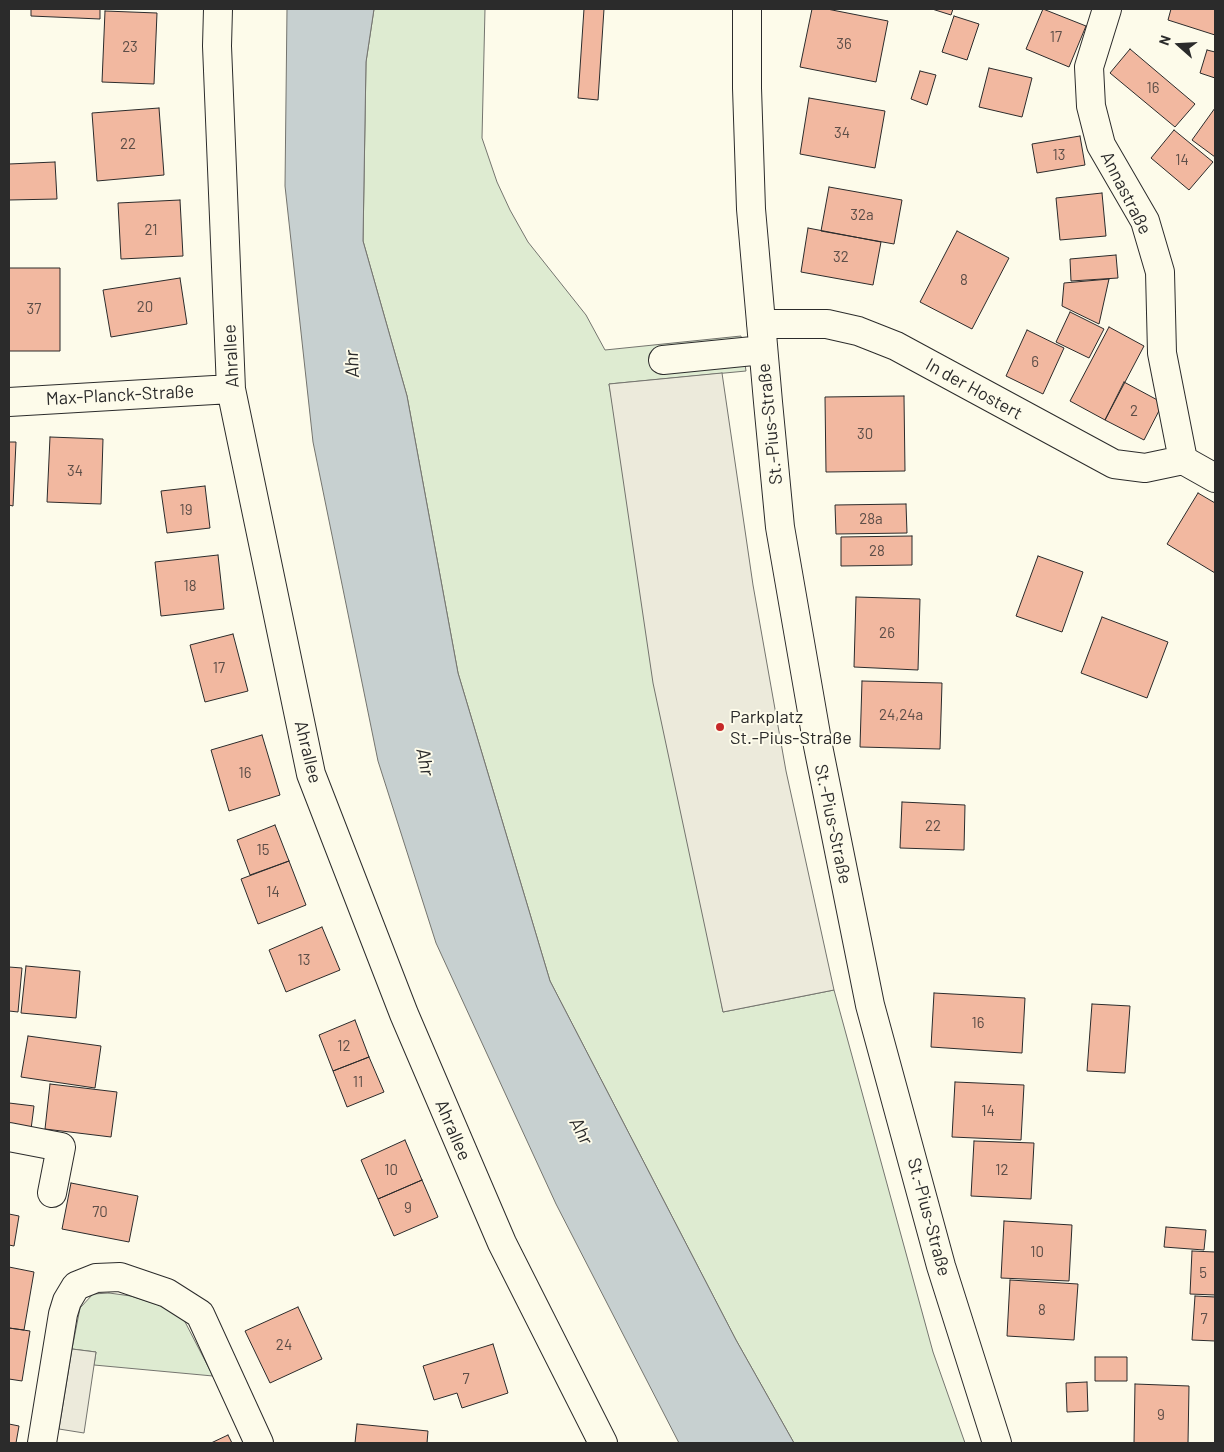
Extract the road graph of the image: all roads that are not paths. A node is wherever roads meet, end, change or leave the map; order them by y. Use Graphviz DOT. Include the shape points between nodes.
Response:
graph roads {
  1 [pos="218,9"];
  2 [pos="747,9"];
  3 [pos="1107,9"];
  4 [pos="762,337"];
  5 [pos="663,360"];
  6 [pos="231,389"];
  7 [pos="9,402"];
  8 [pos="1183,460"];
  9 [pos="1215,478"];
  10 [pos="9,1137"];
  11 [pos="52,1193"];
  12 [pos="42,1443"];
  13 [pos="259,1443"];
  14 [pos="603,1443"];
  15 [pos="997,1443"];
  1 -- 6 [label="street, Ahrallee"];
  2 -- 4 [label="street, St.-Pius-Straße" via="751,209"];
  3 -- 8 [label="street, Annastraße" via="1089,67 1091,106 1101,145 1145,221 1160,272 1162,353"];
  4 -- 5 [label="street, In der Hostert"];
  4 -- 8 [label="street, In der Hostert" via="827,324 858,330 896,346 1114,464 1145,468"];
  4 -- 15 [label="street, St.-Pius-Straße" via="780,526 818,746 870,1005 942,1266"];
  6 -- 7 [label="street, Max-Planck-Straße"];
  6 -- 14 [label="street, Ahrallee" via="311,774 404,1014 498,1234"];
  8 -- 9 [label="street"];
  10 -- 11 [label="street" via="61,1147"];
  12 -- 13 [label="street" via="67,1301 76,1286 96,1278 120,1278 167,1293 200,1314"];
}
